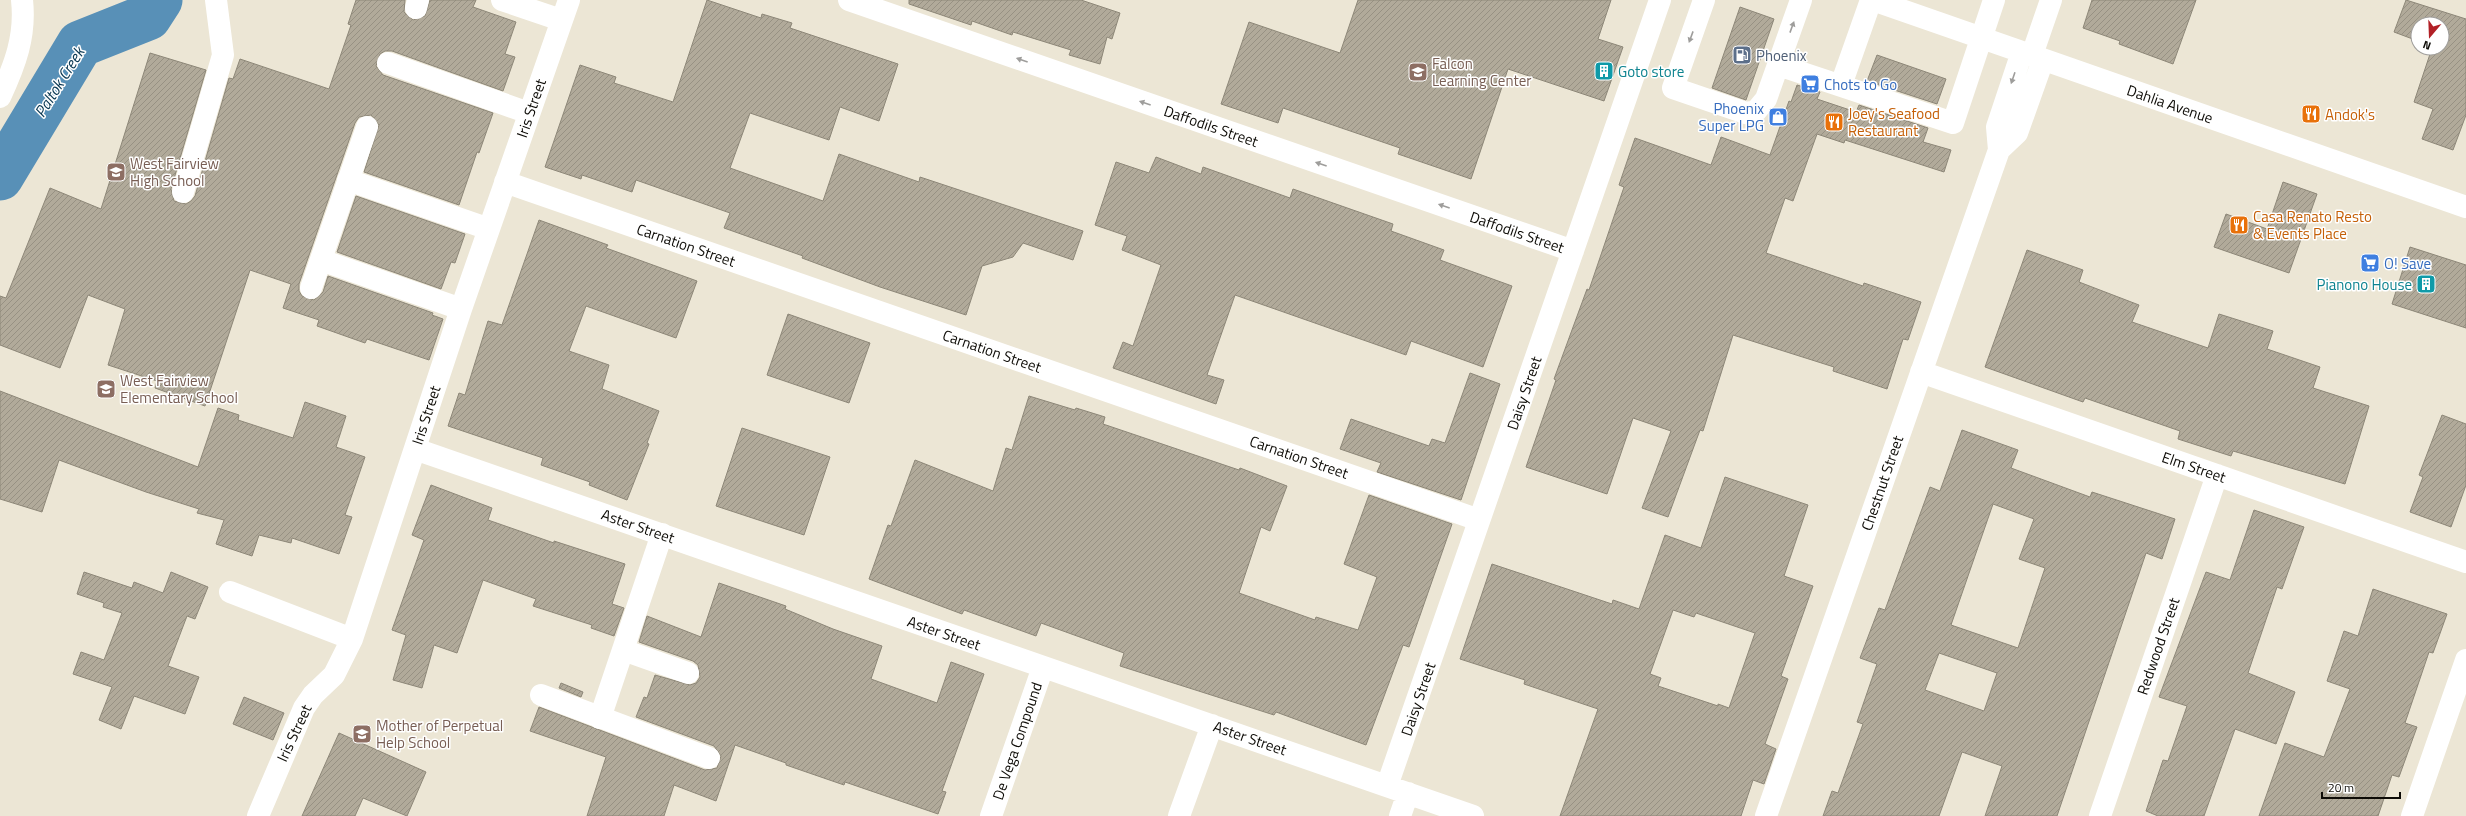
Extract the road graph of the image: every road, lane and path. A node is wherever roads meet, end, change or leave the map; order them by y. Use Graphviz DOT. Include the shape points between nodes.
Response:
graph roads {
  1 [pos="22,0"];
  2 [pos="216,0"];
  3 [pos="502,0"];
  4 [pos="568,0"];
  5 [pos="848,0"];
  6 [pos="1660,0"];
  7 [pos="1801,0"];
  8 [pos="1872,0"];
  9 [pos="1994,0"];
  10 [pos="2051,0"];
  11 [pos="1700,3"];
  12 [pos="1896,4"];
  13 [pos="562,20"];
  14 [pos="1981,38"];
  15 [pos="2032,56"];
  16 [pos="388,63"];
  17 [pos="1778,65"];
  18 [pos="1841,85"];
  19 [pos="0,97"];
  20 [pos="529,113"];
  21 [pos="367,127"];
  22 [pos="348,180"];
  23 [pos="505,182"];
  24 [pos="183,192"];
  25 [pos="2466,208"];
  26 [pos="489,229"];
  27 [pos="1573,251"];
  28 [pos="321,260"];
  29 [pos="311,288"];
  30 [pos="461,309"];
  31 [pos="1921,372"];
  32 [pos="415,449"];
  33 [pos="2217,475"];
  34 [pos="1479,520"];
  35 [pos="662,534"];
  36 [pos="2466,562"];
  37 [pos="230,592"];
  38 [pos="352,639"];
  39 [pos="623,650"];
  40 [pos="2466,660"];
  41 [pos="1043,667"];
  42 [pos="688,673"];
  43 [pos="541,695"];
  44 [pos="600,718"];
  45 [pos="1212,725"];
  46 [pos="710,758"];
  47 [pos="1388,786"];
  48 [pos="1408,793"];
  49 [pos="258,816"];
  50 [pos="991,816"];
  51 [pos="1179,816"];
  52 [pos="1400,816"];
  53 [pos="1474,816"];
  54 [pos="1766,816"];
  55 [pos="2100,816"];
  56 [pos="2412,816"];
  1 -- 19 [label="street" via="24,19 20,46"];
  2 -- 24 [label="street" via="223,55"];
  3 -- 13 [label="street"];
  4 -- 13 [label="street, Iris Street"];
  27 -- 5 [label="street, Daffodils Street, one-way"];
  6 -- 27 [label="street, Daisy Street"];
  17 -- 7 [label="street, one-way"];
  8 -- 12 [label="street, Dahlia Avenue"];
  8 -- 18 [label="street"];
  9 -- 14 [label="street"];
  10 -- 15 [label="street, Chestnut Street"];
  11 -- 17 [label="street, one-way" via="1673,88 1746,113 1756,110 1766,99"];
  12 -- 14 [label="street, Dahlia Avenue"];
  13 -- 20 [label="street, Iris Street"];
  14 -- 15 [label="street, Dahlia Avenue"];
  14 -- 18 [label="street" via="1953,123"];
  15 -- 25 [label="street, Dahlia Avenue"];
  15 -- 31 [label="street, Chestnut Street" via="1997,127 1999,150"];
  16 -- 20 [label="street"];
  17 -- 18 [label="street"];
  20 -- 23 [label="street, Iris Street"];
  21 -- 22 [label="street"];
  22 -- 26 [label="street"];
  22 -- 28 [label="street"];
  23 -- 26 [label="street, Iris Street"];
  23 -- 34 [label="street, Carnation Street"];
  26 -- 30 [label="street, Iris Street"];
  27 -- 34 [label="street, Daisy Street"];
  28 -- 29 [label="street"];
  28 -- 30 [label="street"];
  30 -- 32 [label="street, Iris Street"];
  31 -- 33 [label="street, Elm Street"];
  31 -- 54 [label="street, Chestnut Street"];
  32 -- 35 [label="street, Aster Street"];
  32 -- 38 [label="street, Iris Street"];
  33 -- 36 [label="street, Elm Street"];
  33 -- 55 [label="street, Redwood Street"];
  34 -- 47 [label="street, Daisy Street"];
  35 -- 39 [label="street"];
  35 -- 41 [label="street, Aster Street"];
  37 -- 38 [label="street"];
  38 -- 49 [label="street, Iris Street" via="334,674 304,708"];
  39 -- 42 [label="street"];
  39 -- 44 [label="street"];
  40 -- 56 [label="street"];
  41 -- 45 [label="street, Aster Street"];
  41 -- 50 [label="street, De Vega Compound"];
  43 -- 44 [label="street"];
  44 -- 46 [label="street"];
  45 -- 47 [label="street, Aster Street"];
  45 -- 51 [label="street"];
  47 -- 48 [label="street, Aster Street"];
  48 -- 52 [label="street"];
  48 -- 53 [label="street, Aster Street"];
}
